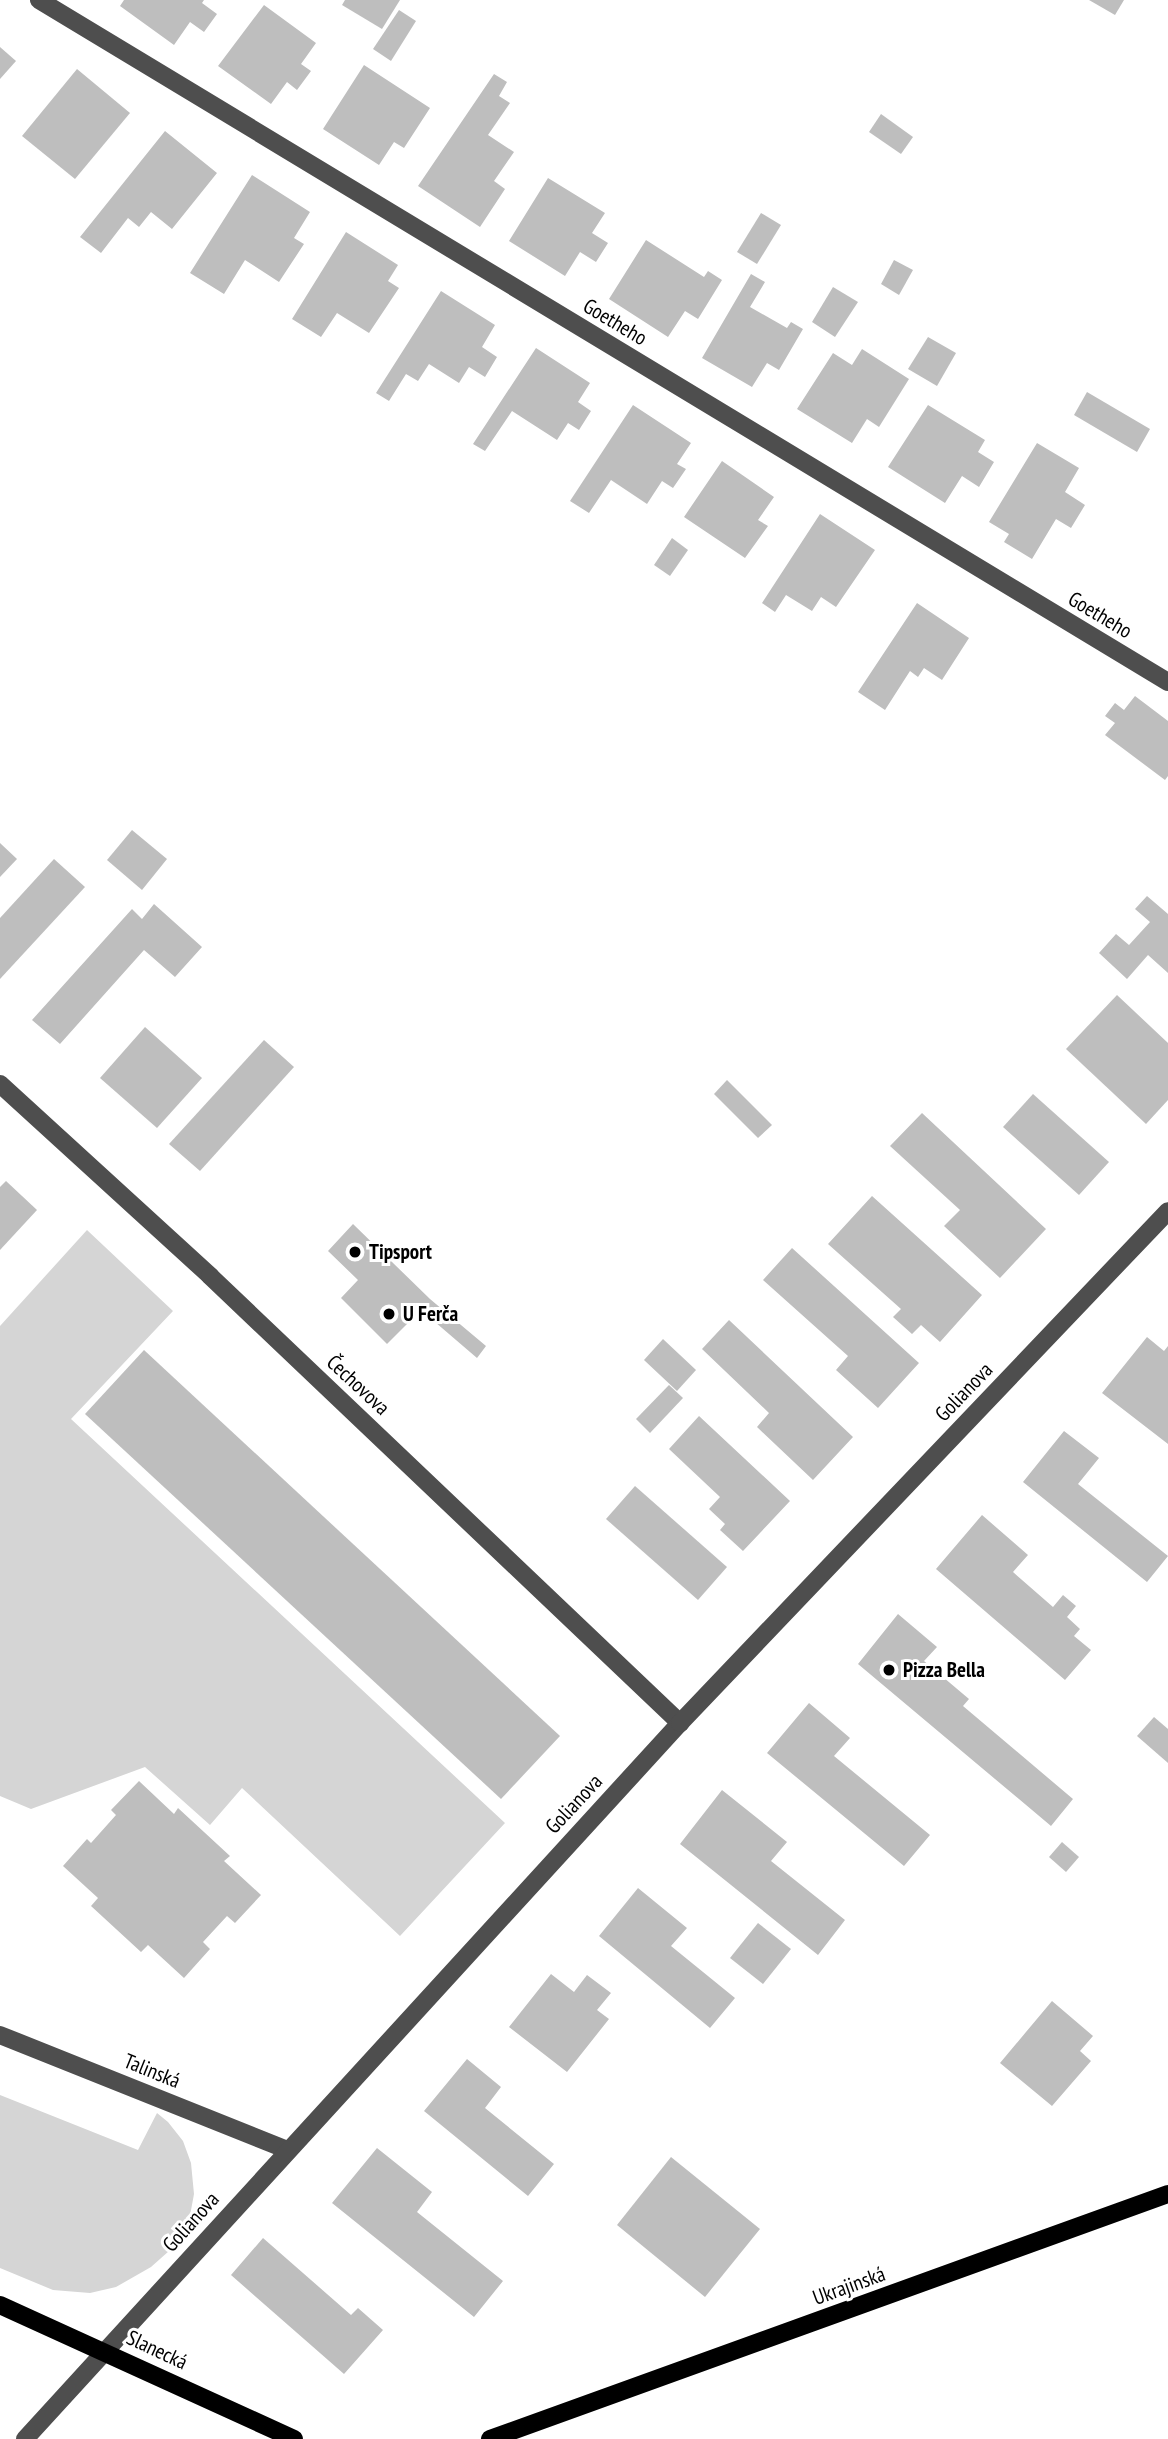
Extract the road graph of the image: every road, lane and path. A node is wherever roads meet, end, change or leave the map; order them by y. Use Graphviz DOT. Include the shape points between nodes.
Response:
graph roads {
  1 [pos="39,0"];
  2 [pos="1168,682"];
  3 [pos="0,1084"];
  4 [pos="1168,1211"];
  5 [pos="680,1723"];
  6 [pos="0,2035"];
  7 [pos="287,2150"];
  8 [pos="1168,2194"];
  9 [pos="0,2305"];
  10 [pos="105,2351"];
  11 [pos="25,2439"];
  12 [pos="294,2439"];
  13 [pos="490,2439"];
  1 -- 2 [label="street, Goetheho"];
  3 -- 5 [label="street, Čechovova" via="210,1276"];
  4 -- 5 [label="street, Golianova"];
  5 -- 7 [label="street, Golianova"];
  6 -- 7 [label="street, Talinská"];
  7 -- 10 [label="street, Golianova"];
  8 -- 13 [label="main road, Ukrajinská"];
  9 -- 10 [label="main road, Slanecká"];
  10 -- 11 [label="street, Golianova"];
  10 -- 12 [label="main road, Slanecká"];
}
